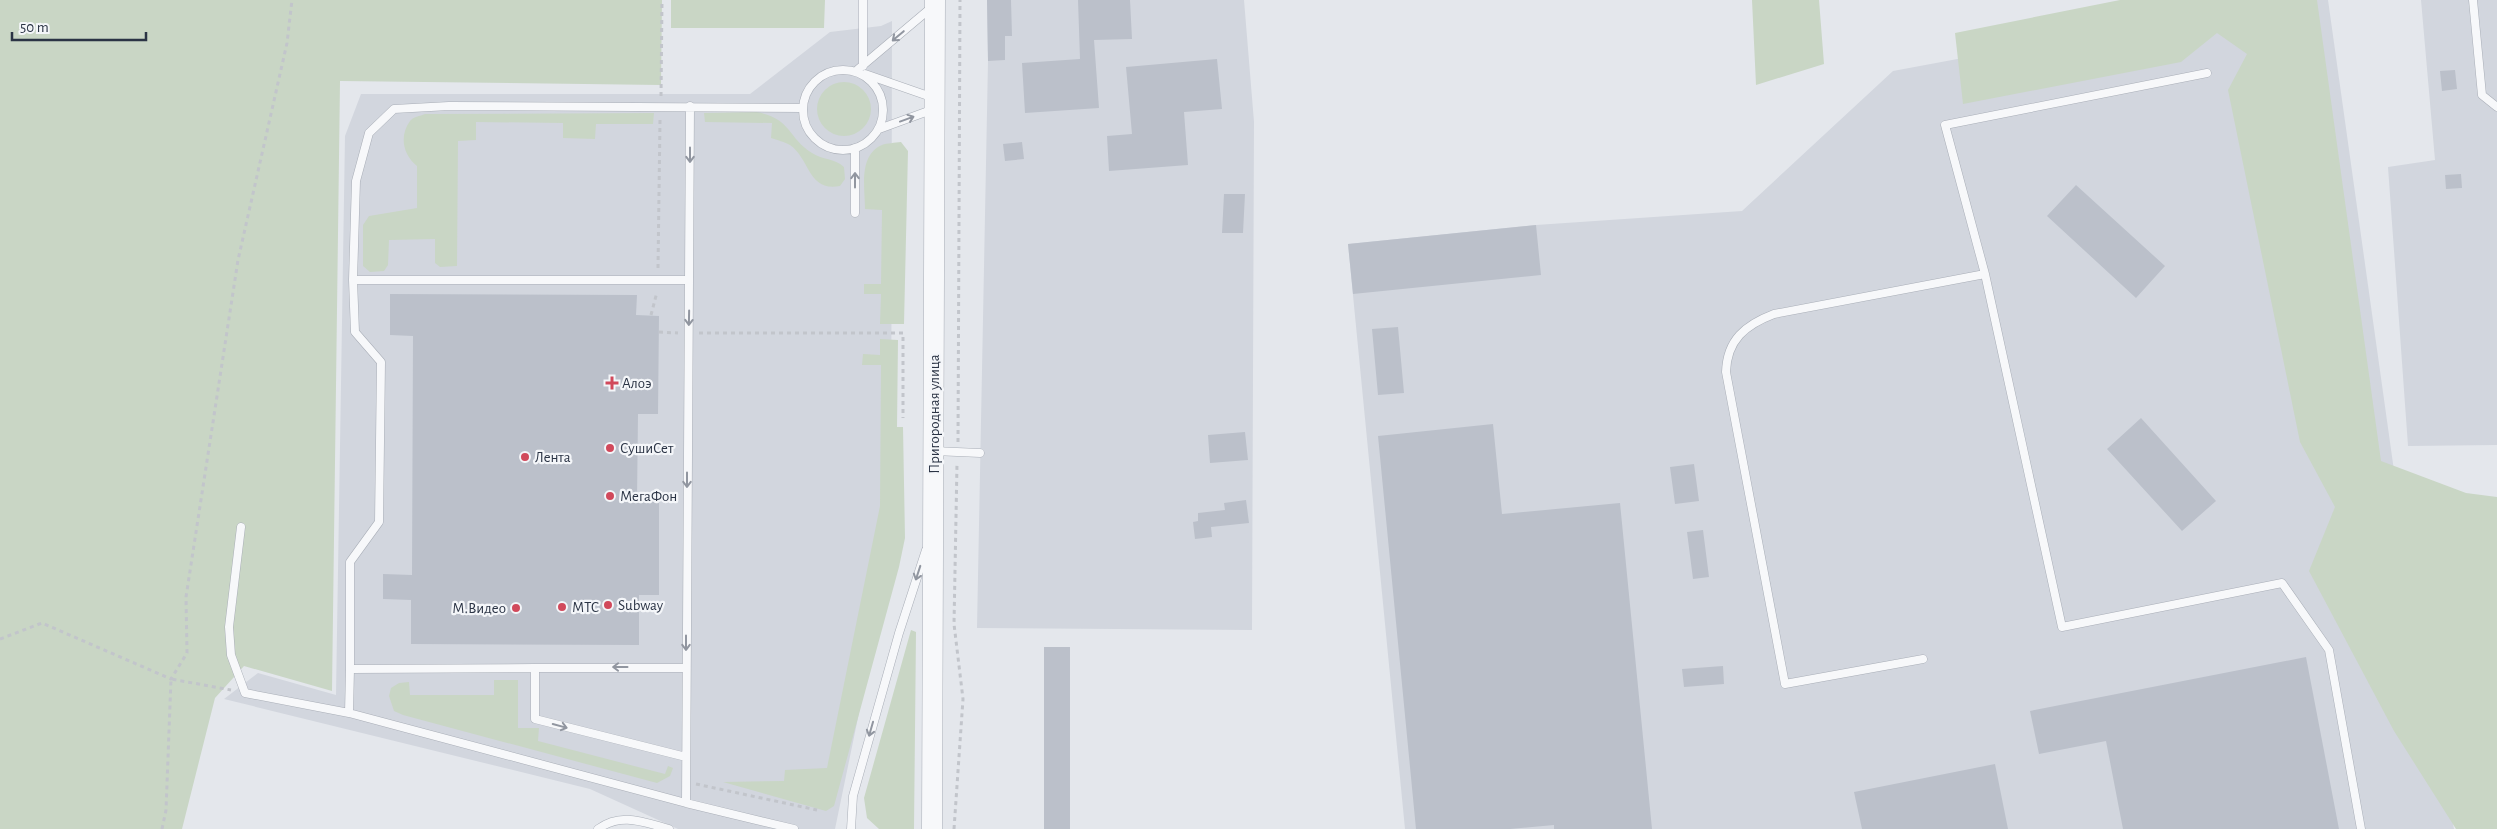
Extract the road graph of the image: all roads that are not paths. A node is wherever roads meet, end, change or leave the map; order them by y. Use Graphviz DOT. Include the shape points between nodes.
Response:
graph roads {
  1 [pos="863,0"];
  2 [pos="2473,0"];
  3 [pos="935,2"];
  4 [pos="863,66"];
  5 [pos="856,71"];
  6 [pos="2208,72"];
  7 [pos="935,103"];
  8 [pos="690,106"];
  9 [pos="2497,107"];
  10 [pos="803,108"];
  11 [pos="879,129"];
  12 [pos="855,148"];
  13 [pos="855,213"];
  14 [pos="1984,274"];
  15 [pos="353,280"];
  16 [pos="689,280"];
  17 [pos="934,451"];
  18 [pos="980,453"];
  19 [pos="241,527"];
  20 [pos="933,527"];
  21 [pos="1923,659"];
  22 [pos="535,668"];
  23 [pos="686,668"];
  24 [pos="350,669"];
  25 [pos="349,713"];
  26 [pos="686,757"];
  27 [pos="686,803"];
  28 [pos="598,829"];
  29 [pos="669,829"];
  30 [pos="794,829"];
  31 [pos="851,829"];
  32 [pos="932,829"];
  33 [pos="2361,829"];
  1 -- 4 [label="lane"];
  2 -- 9 [label="lane" via="2482,95"];
  3 -- 4 [label="lane, one-way"];
  3 -- 7 [label="street, Пригородная улица"];
  4 -- 5 [label="lane"];
  5 -- 7 [label="lane"];
  5 -- 10 [label="lane" via="831,71 811,85"];
  5 -- 11 [label="lane" via="876,86 884,108"];
  6 -- 14 [label="lane" via="1945,125"];
  11 -- 7 [label="lane, one-way"];
  7 -- 17 [label="street, Пригородная улица"];
  8 -- 10 [label="lane"];
  8 -- 15 [label="lane" via="394,109 369,133 356,181"];
  8 -- 16 [label="lane, one-way"];
  10 -- 12 [label="lane" via="808,129 823,146 844,151"];
  11 -- 12 [label="lane" via="865,145"];
  13 -- 12 [label="lane, one-way"];
  14 -- 21 [label="lane" via="1774,314 1756,321 1744,331 1730,346 1726,360 1785,684"];
  14 -- 33 [label="lane" via="2062,628 2282,583 2328,650"];
  15 -- 16 [label="lane"];
  15 -- 24 [label="lane" via="355,332 381,362 379,522 350,562"];
  16 -- 23 [label="lane, one-way"];
  17 -- 18 [label="lane"];
  17 -- 20 [label="street, Пригородная улица"];
  19 -- 25 [label="lane" via="229,627 231,655 245,693"];
  20 -- 31 [label="lane, one-way" via="898,633 852,796"];
  20 -- 32 [label="street, Пригородная улица"];
  23 -- 22 [label="lane, one-way"];
  22 -- 24 [label="lane"];
  22 -- 26 [label="lane, one-way" via="535,719"];
  23 -- 26 [label="lane"];
  24 -- 25 [label="lane"];
  25 -- 27 [label="lane"];
  26 -- 27 [label="lane"];
  27 -- 30 [label="lane"];
  28 -- 29 [label="lane" via="608,822 631,818"];
}
